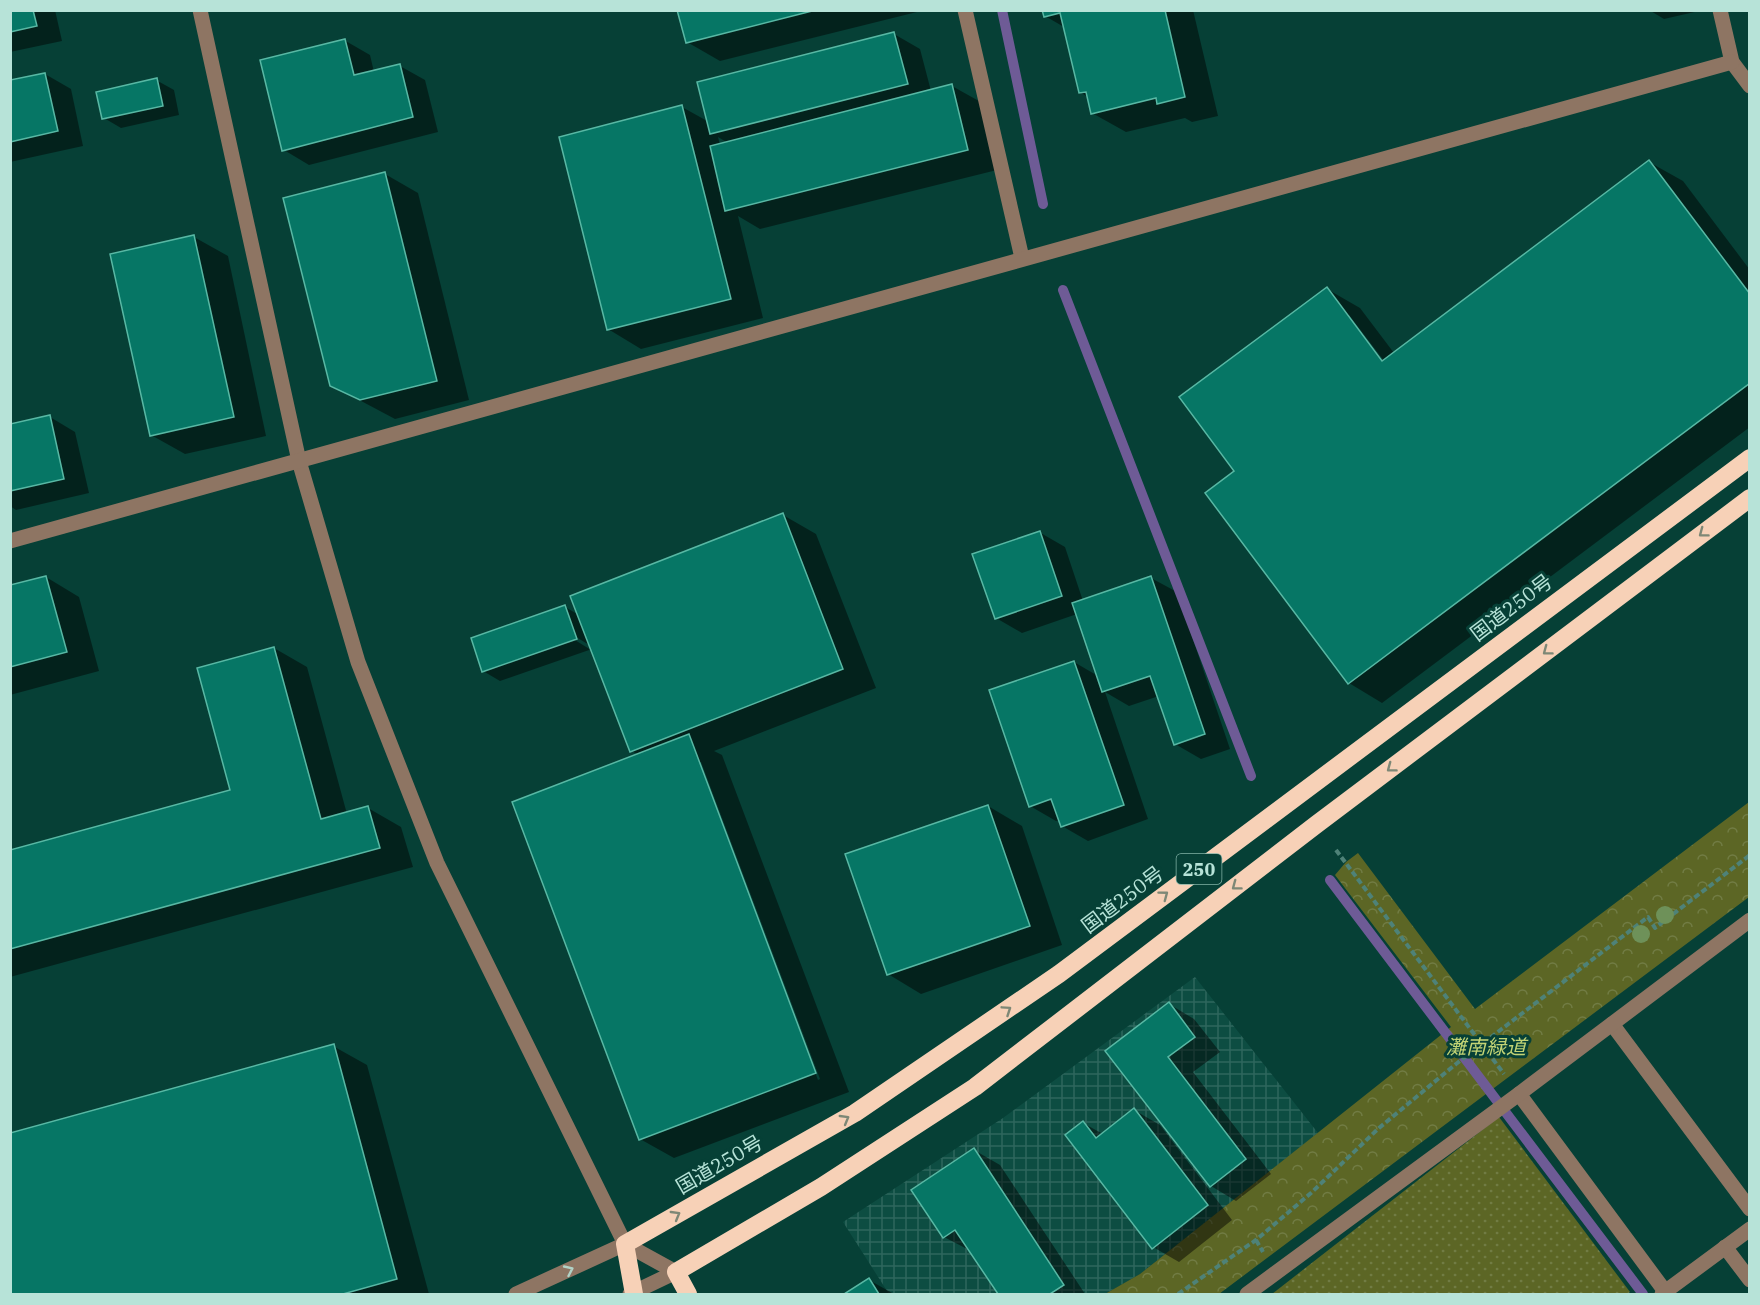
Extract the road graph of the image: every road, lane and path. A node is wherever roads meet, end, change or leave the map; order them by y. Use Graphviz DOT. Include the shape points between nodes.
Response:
graph roads {
  1 [pos="200,10"];
  2 [pos="965,10"];
  3 [pos="1720,10"];
  4 [pos="1732,62"];
  5 [pos="1749,86"];
  6 [pos="1022,258"];
  7 [pos="1749,458"];
  8 [pos="299,461"];
  9 [pos="1749,498"];
  10 [pos="10,540"];
  11 [pos="1336,850"];
  12 [pos="1749,855"];
  13 [pos="1749,920"];
  14 [pos="1612,1024"];
  15 [pos="1482,1045"];
  16 [pos="1519,1094"];
  17 [pos="1749,1209"];
  18 [pos="1749,1229"];
  19 [pos="625,1244"];
  20 [pos="1725,1247"];
  21 [pos="676,1272"];
  22 [pos="1749,1280"];
  23 [pos="516,1294"];
  24 [pos="632,1294"];
  25 [pos="688,1294"];
  26 [pos="1178,1294"];
  27 [pos="1247,1294"];
  28 [pos="1665,1294"];
  1 -- 8 [label="street"];
  2 -- 6 [label="street"];
  3 -- 4 [label="street"];
  4 -- 5 [label="street"];
  4 -- 6 [label="street"];
  6 -- 8 [label="street"];
  19 -- 7 [label="highway, 国道250号 / 250, one-way" via="855,1113 1059,974"];
  8 -- 10 [label="street"];
  8 -- 19 [label="street" via="358,662 437,863"];
  9 -- 21 [label="highway, 250, one-way" via="975,1087 822,1188"];
  11 -- 15 [label="path"];
  12 -- 15 [label="path" via="1655,928 1648,917"];
  13 -- 14 [label="street"];
  14 -- 16 [label="street"];
  14 -- 17 [label="street"];
  15 -- 16 [label="path"];
  15 -- 26 [label="path" via="1378,1128 1256,1240"];
  16 -- 27 [label="street"];
  16 -- 28 [label="street"];
  18 -- 20 [label="street"];
  19 -- 21 [label="street"];
  23 -- 19 [label="street, one-way"];
  19 -- 24 [label="highway"];
  20 -- 22 [label="street"];
  20 -- 28 [label="street"];
  21 -- 24 [label="street"];
  21 -- 25 [label="highway"];
}
